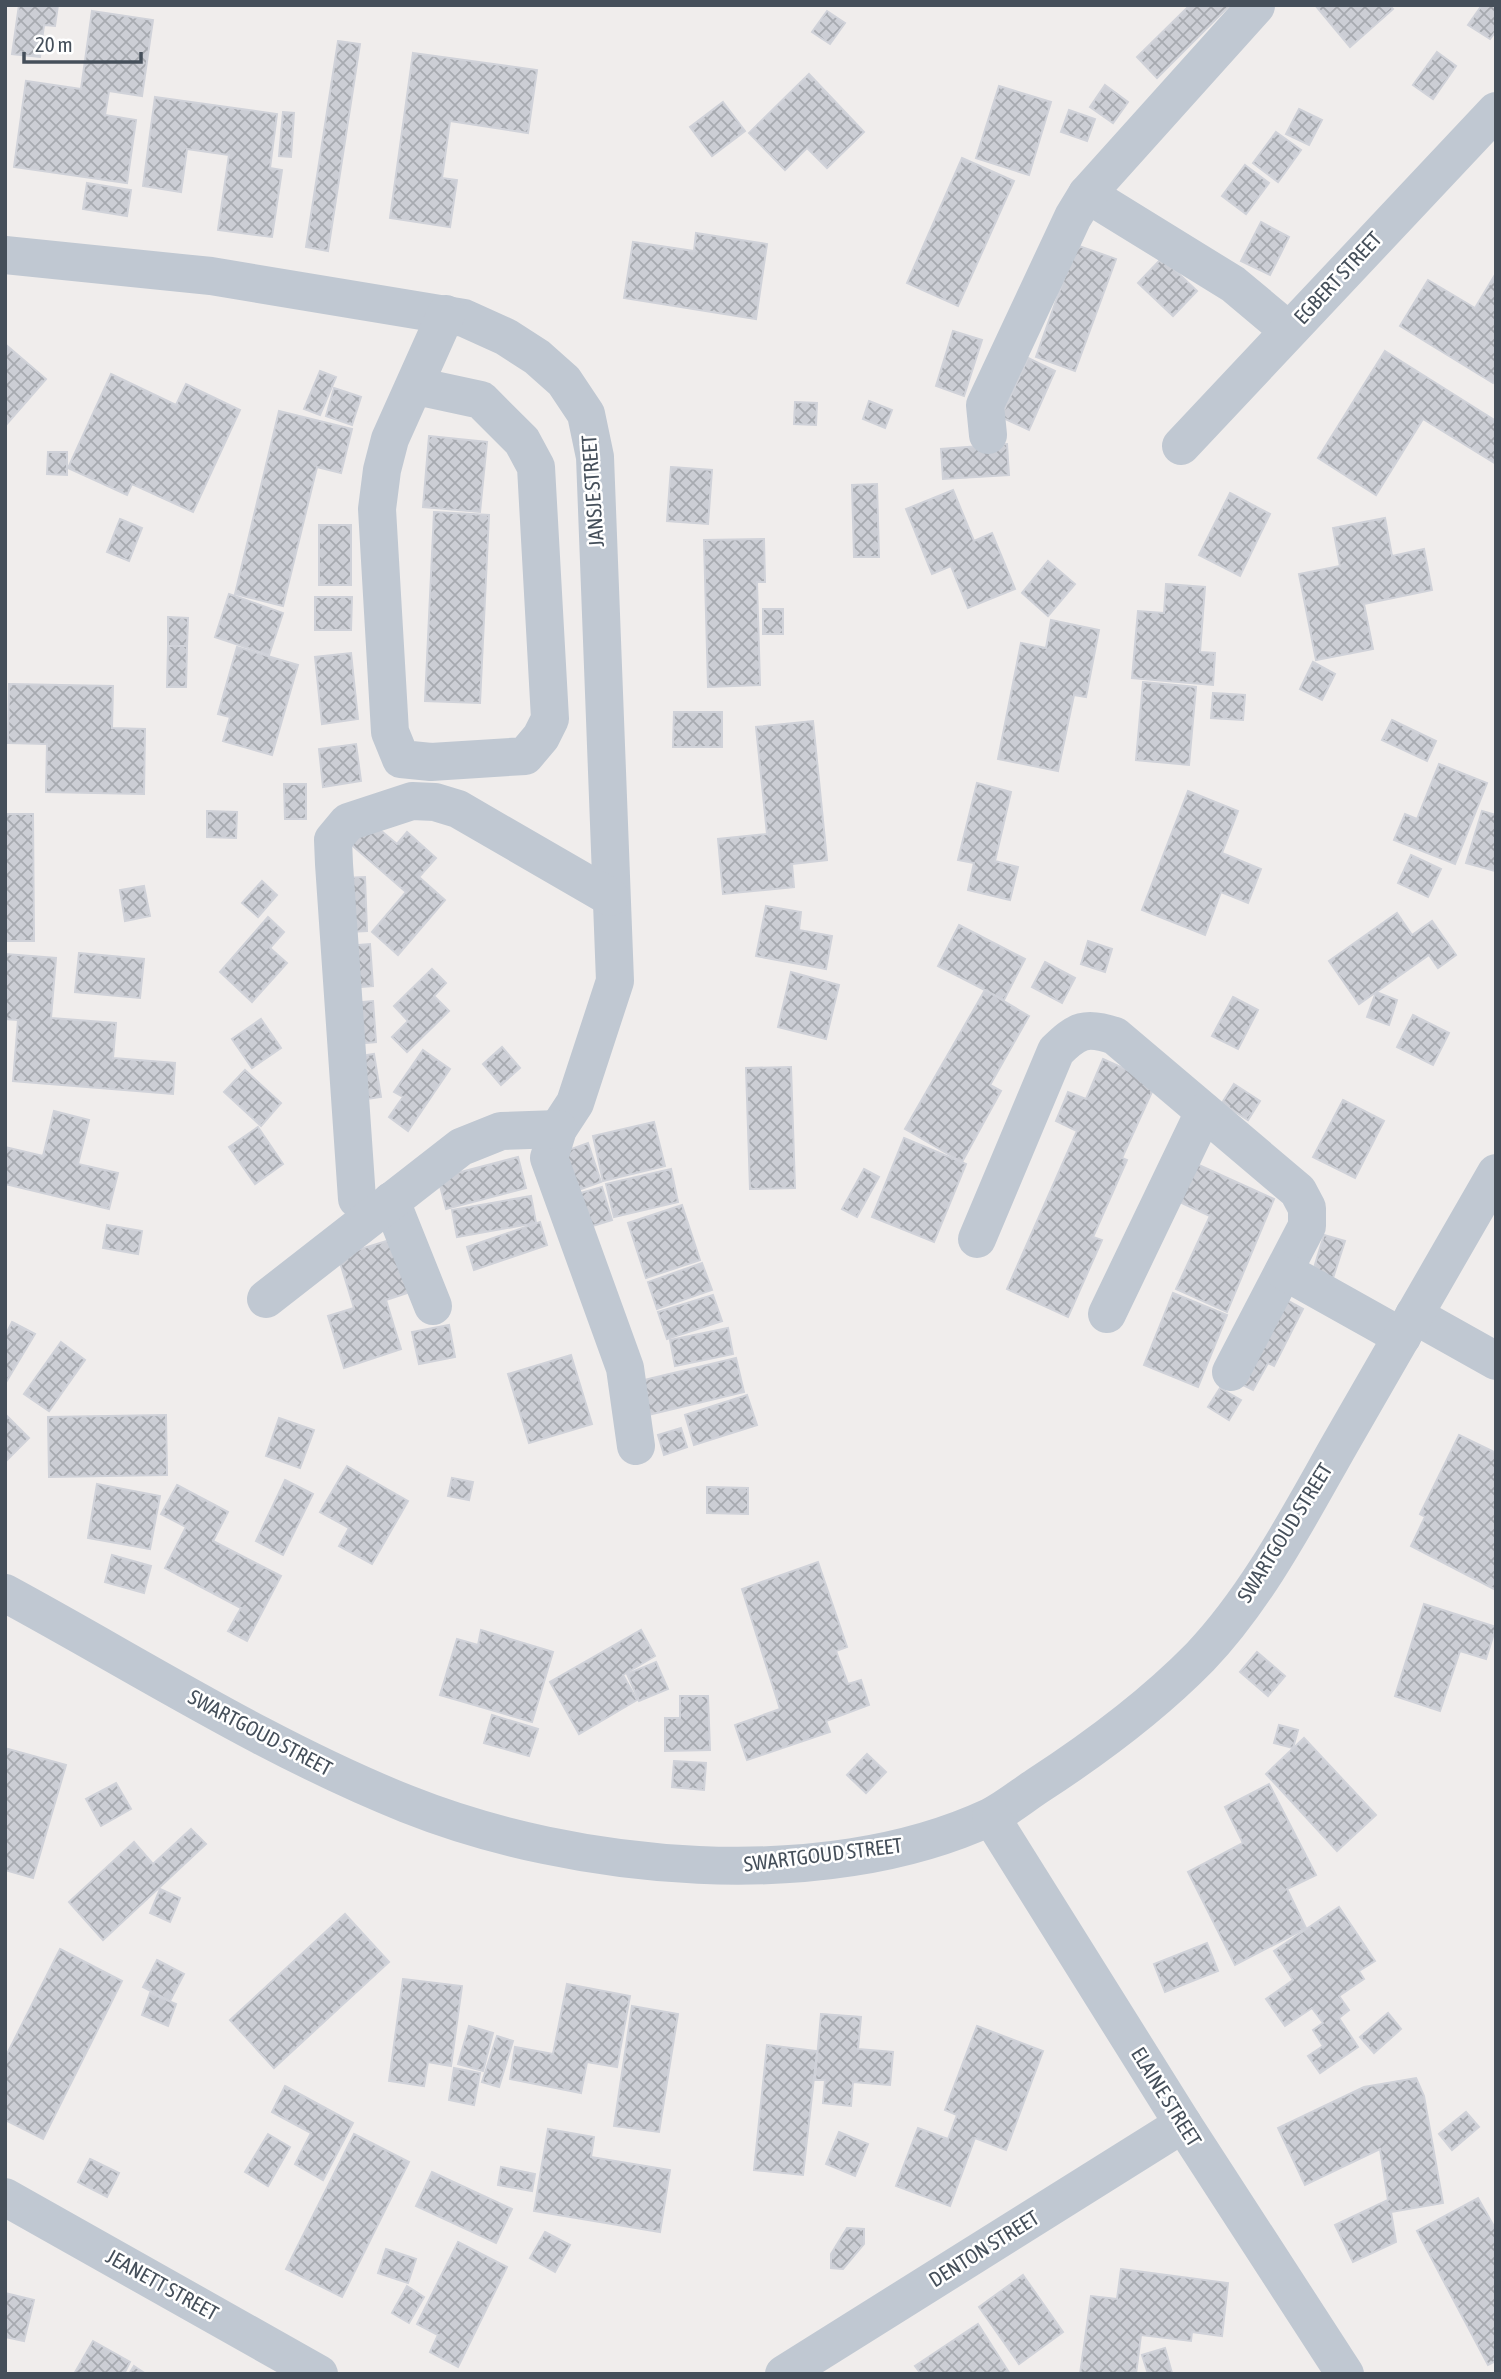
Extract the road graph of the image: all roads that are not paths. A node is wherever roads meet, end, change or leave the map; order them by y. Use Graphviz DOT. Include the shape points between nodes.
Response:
graph roads {
  1 [pos="1256,6"];
  2 [pos="1496,111"];
  3 [pos="1087,194"];
  4 [pos="5,254"];
  5 [pos="446,314"];
  6 [pos="1288,330"];
  7 [pos="416,386"];
  8 [pos="988,435"];
  9 [pos="1181,446"];
  10 [pos="610,897"];
  11 [pos="1204,1112"];
  12 [pos="558,1129"];
  13 [pos="1496,1173"];
  14 [pos="374,1200"];
  15 [pos="977,1239"];
  16 [pos="1284,1271"];
  17 [pos="266,1299"];
  18 [pos="433,1306"];
  19 [pos="1107,1314"];
  20 [pos="1408,1326"];
  21 [pos="1496,1361"];
  22 [pos="1231,1372"];
  23 [pos="636,1446"];
  24 [pos="5,1593"];
  25 [pos="991,1817"];
  26 [pos="1183,2124"];
  27 [pos="5,2197"];
  28 [pos="827,2363"];
  29 [pos="319,2374"];
  30 [pos="784,2374"];
  31 [pos="1345,2374"];
  1 -- 3 [label="street"];
  2 -- 6 [label="street, EGBERT STREET"];
  3 -- 6 [label="street" via="1233,284"];
  3 -- 8 [label="street" via="985,405"];
  4 -- 5 [label="street, JANSJE STREET" via="211,276"];
  5 -- 7 [label="street"];
  5 -- 10 [label="street, JANSJE STREET" via="506,337 537,357 564,381 586,415 595,457"];
  6 -- 9 [label="street, EGBERT STREET"];
  7 -- 7 [label="street" via="390,439 377,509 390,732 401,759 431,762 525,756 550,719 536,467 522,441 481,400"];
  10 -- 12 [label="street, JANSJE STREET" via="615,981 575,1102"];
  10 -- 14 [label="street" via="458,809 435,802 412,801 348,822 333,840"];
  11 -- 15 [label="street" via="1115,1036 1097,1030 1074,1033 1056,1051"];
  11 -- 16 [label="street" via="1298,1191 1307,1208 1307,1226"];
  11 -- 19 [label="street"];
  12 -- 14 [label="street" via="501,1131 461,1147"];
  12 -- 23 [label="street" via="549,1158 625,1368"];
  13 -- 20 [label="street, SWARTGOUD STREET"];
  14 -- 17 [label="street"];
  14 -- 18 [label="street"];
  16 -- 20 [label="street"];
  16 -- 22 [label="street"];
  20 -- 21 [label="street"];
  20 -- 25 [label="street, SWARTGOUD STREET" via="1292,1528 1201,1656 1086,1754"];
  24 -- 25 [label="street, SWARTGOUD STREET" via="316,1764 411,1806 506,1835 617,1859 705,1867 779,1865 910,1844"];
  25 -- 26 [label="street, ELAINE STREET"];
  26 -- 28 [label="street, DENTON STREET"];
  26 -- 31 [label="street, ELAINE STREET"];
  27 -- 29 [label="street, JEANETT STREET"];
  28 -- 30 [label="street, DENTON STREET"];
}
